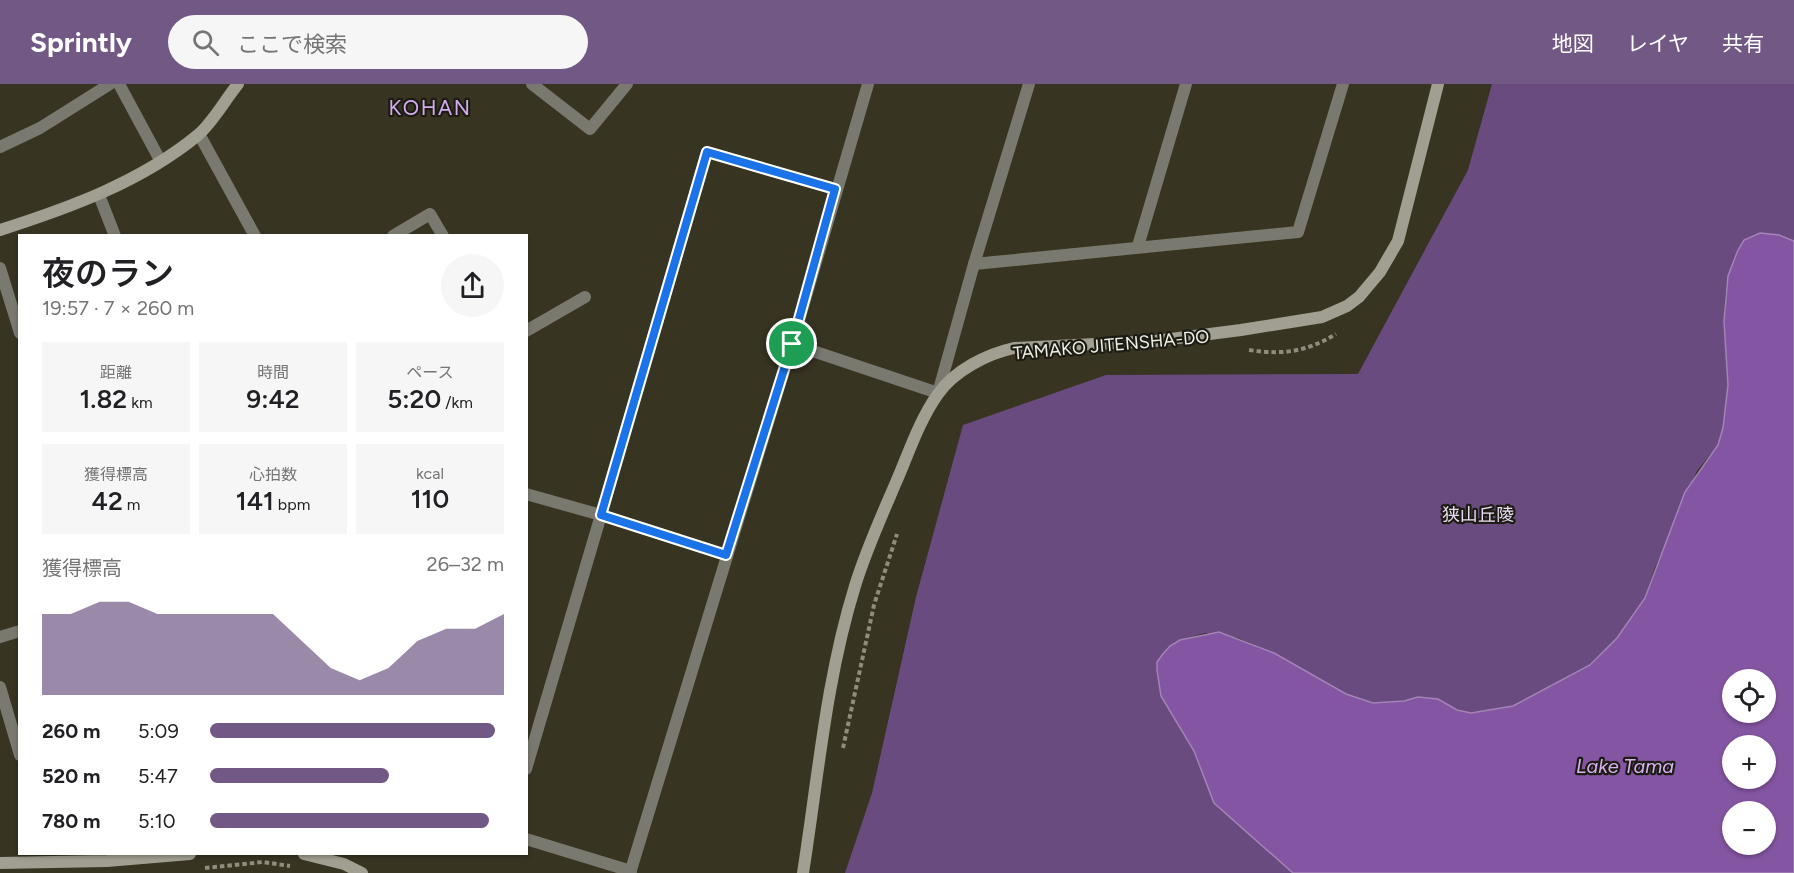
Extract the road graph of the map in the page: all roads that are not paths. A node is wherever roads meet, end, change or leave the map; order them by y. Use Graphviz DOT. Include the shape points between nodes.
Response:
graph roads {
  1 [pos="110,84"];
  2 [pos="119,84"];
  3 [pos="238,84"];
  4 [pos="532,84"];
  5 [pos="627,84"];
  6 [pos="868,84"];
  7 [pos="1029,84"];
  8 [pos="1186,84"];
  9 [pos="1343,84"];
  10 [pos="1438,84"];
  11 [pos="199,134"];
  12 [pos="0,147"];
  13 [pos="160,160"];
  14 [pos="835,189"];
  15 [pos="99,195"];
  16 [pos="0,231"];
  17 [pos="115,234"];
  18 [pos="254,234"];
  19 [pos="396,234"];
  20 [pos="442,234"];
  21 [pos="1138,246"];
  22 [pos="974,264"];
  23 [pos="0,268"];
  24 [pos="585,297"];
  25 [pos="18,326"];
  26 [pos="528,330"];
  27 [pos="792,344"];
  28 [pos="938,393"];
  29 [pos="528,495"];
  30 [pos="601,515"];
  31 [pos="726,555"];
  32 [pos="18,632"];
  33 [pos="0,637"];
  34 [pos="0,687"];
  35 [pos="18,748"];
  36 [pos="528,762"];
  37 [pos="528,840"];
  38 [pos="140,855"];
  39 [pos="308,855"];
  40 [pos="49,858"];
  41 [pos="0,863"];
  42 [pos="631,872"];
  43 [pos="362,873"];
  44 [pos="803,873"];
  1 -- 12 [label="street" via="40,128"];
  2 -- 13 [label="street"];
  3 -- 11 [label="street"];
  4 -- 5 [label="street" via="590,129"];
  6 -- 14 [label="street"];
  7 -- 22 [label="street"];
  8 -- 21 [label="street"];
  9 -- 21 [label="street" via="1298,232"];
  10 -- 28 [label="street" via="1398,241 1380,273 1347,306 1322,318 1241,330 1155,341 993,352"];
  11 -- 13 [label="street"];
  11 -- 18 [label="street"];
  13 -- 15 [label="street"];
  14 -- 27 [label="street"];
  14 -- 30 [label="street" via="707,152"];
  15 -- 16 [label="street"];
  15 -- 17 [label="street"];
  19 -- 20 [label="street" via="430,214"];
  21 -- 22 [label="street"];
  22 -- 28 [label="street"];
  23 -- 25 [label="street"];
  24 -- 26 [label="street"];
  27 -- 28 [label="street"];
  27 -- 31 [label="street"];
  28 -- 44 [label="street" via="901,470 855,585 836,662"];
  29 -- 30 [label="street"];
  30 -- 31 [label="street"];
  30 -- 36 [label="street"];
  31 -- 42 [label="street"];
  32 -- 33 [label="street"];
  34 -- 35 [label="street"];
  37 -- 42 [label="street"];
  38 -- 40 [label="street"];
  39 -- 43 [label="street"];
  40 -- 41 [label="street"];
}
